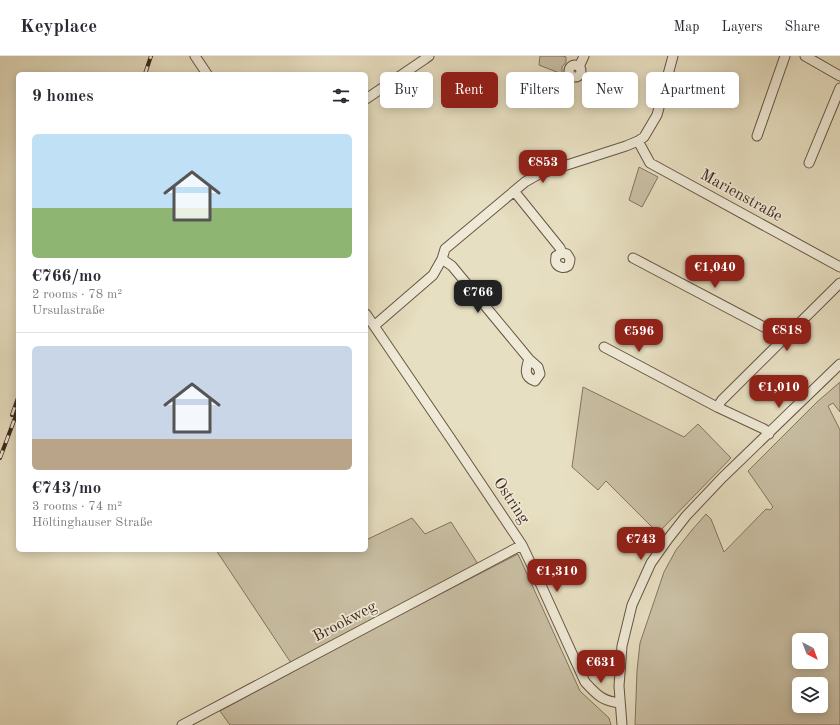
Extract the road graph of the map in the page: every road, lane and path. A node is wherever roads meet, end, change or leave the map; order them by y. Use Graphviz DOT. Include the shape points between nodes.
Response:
graph roads {
  1 [pos="195,56"];
  2 [pos="429,56"];
  3 [pos="584,56"];
  4 [pos="673,56"];
  5 [pos="785,56"];
  6 [pos="805,56"];
  7 [pos="579,67"];
  8 [pos="206,72"];
  9 [pos="840,76"];
  10 [pos="840,88"];
  11 [pos="368,98"];
  12 [pos="757,136"];
  13 [pos="638,141"];
  14 [pos="809,163"];
  15 [pos="514,191"];
  16 [pos="562,253"];
  17 [pos="633,258"];
  18 [pos="442,259"];
  19 [pos="840,268"];
  20 [pos="840,283"];
  21 [pos="368,317"];
  22 [pos="374,326"];
  23 [pos="785,339"];
  24 [pos="604,347"];
  25 [pos="529,359"];
  26 [pos="840,364"];
  27 [pos="717,407"];
  28 [pos="769,434"];
  29 [pos="522,545"];
  30 [pos="620,703"];
  31 [pos="182,725"];
  32 [pos="622,725"];
  1 -- 8 [label="street"];
  2 -- 11 [label="street"];
  3 -- 7 [label="street"];
  4 -- 13 [label="street" via="656,116 644,137"];
  5 -- 12 [label="street"];
  6 -- 9 [label="street"];
  10 -- 14 [label="street"];
  13 -- 15 [label="street" via="539,174"];
  13 -- 19 [label="street, Marienstraße" via="650,163"];
  15 -- 16 [label="street"];
  15 -- 18 [label="street" via="445,249"];
  17 -- 23 [label="street"];
  18 -- 22 [label="street" via="434,275"];
  18 -- 25 [label="street" via="452,266"];
  20 -- 23 [label="street"];
  21 -- 22 [label="street, Ostring"];
  22 -- 29 [label="street, Ostring"];
  23 -- 27 [label="street"];
  24 -- 27 [label="street"];
  26 -- 28 [label="street"];
  27 -- 28 [label="street" via="764,429"];
  28 -- 30 [label="street" via="686,516 652,564 632,605 622,646"];
  29 -- 30 [label="street, Ostring" via="586,682 595,694 609,702"];
  29 -- 31 [label="street, Brookweg"];
  30 -- 32 [label="street"];
}
